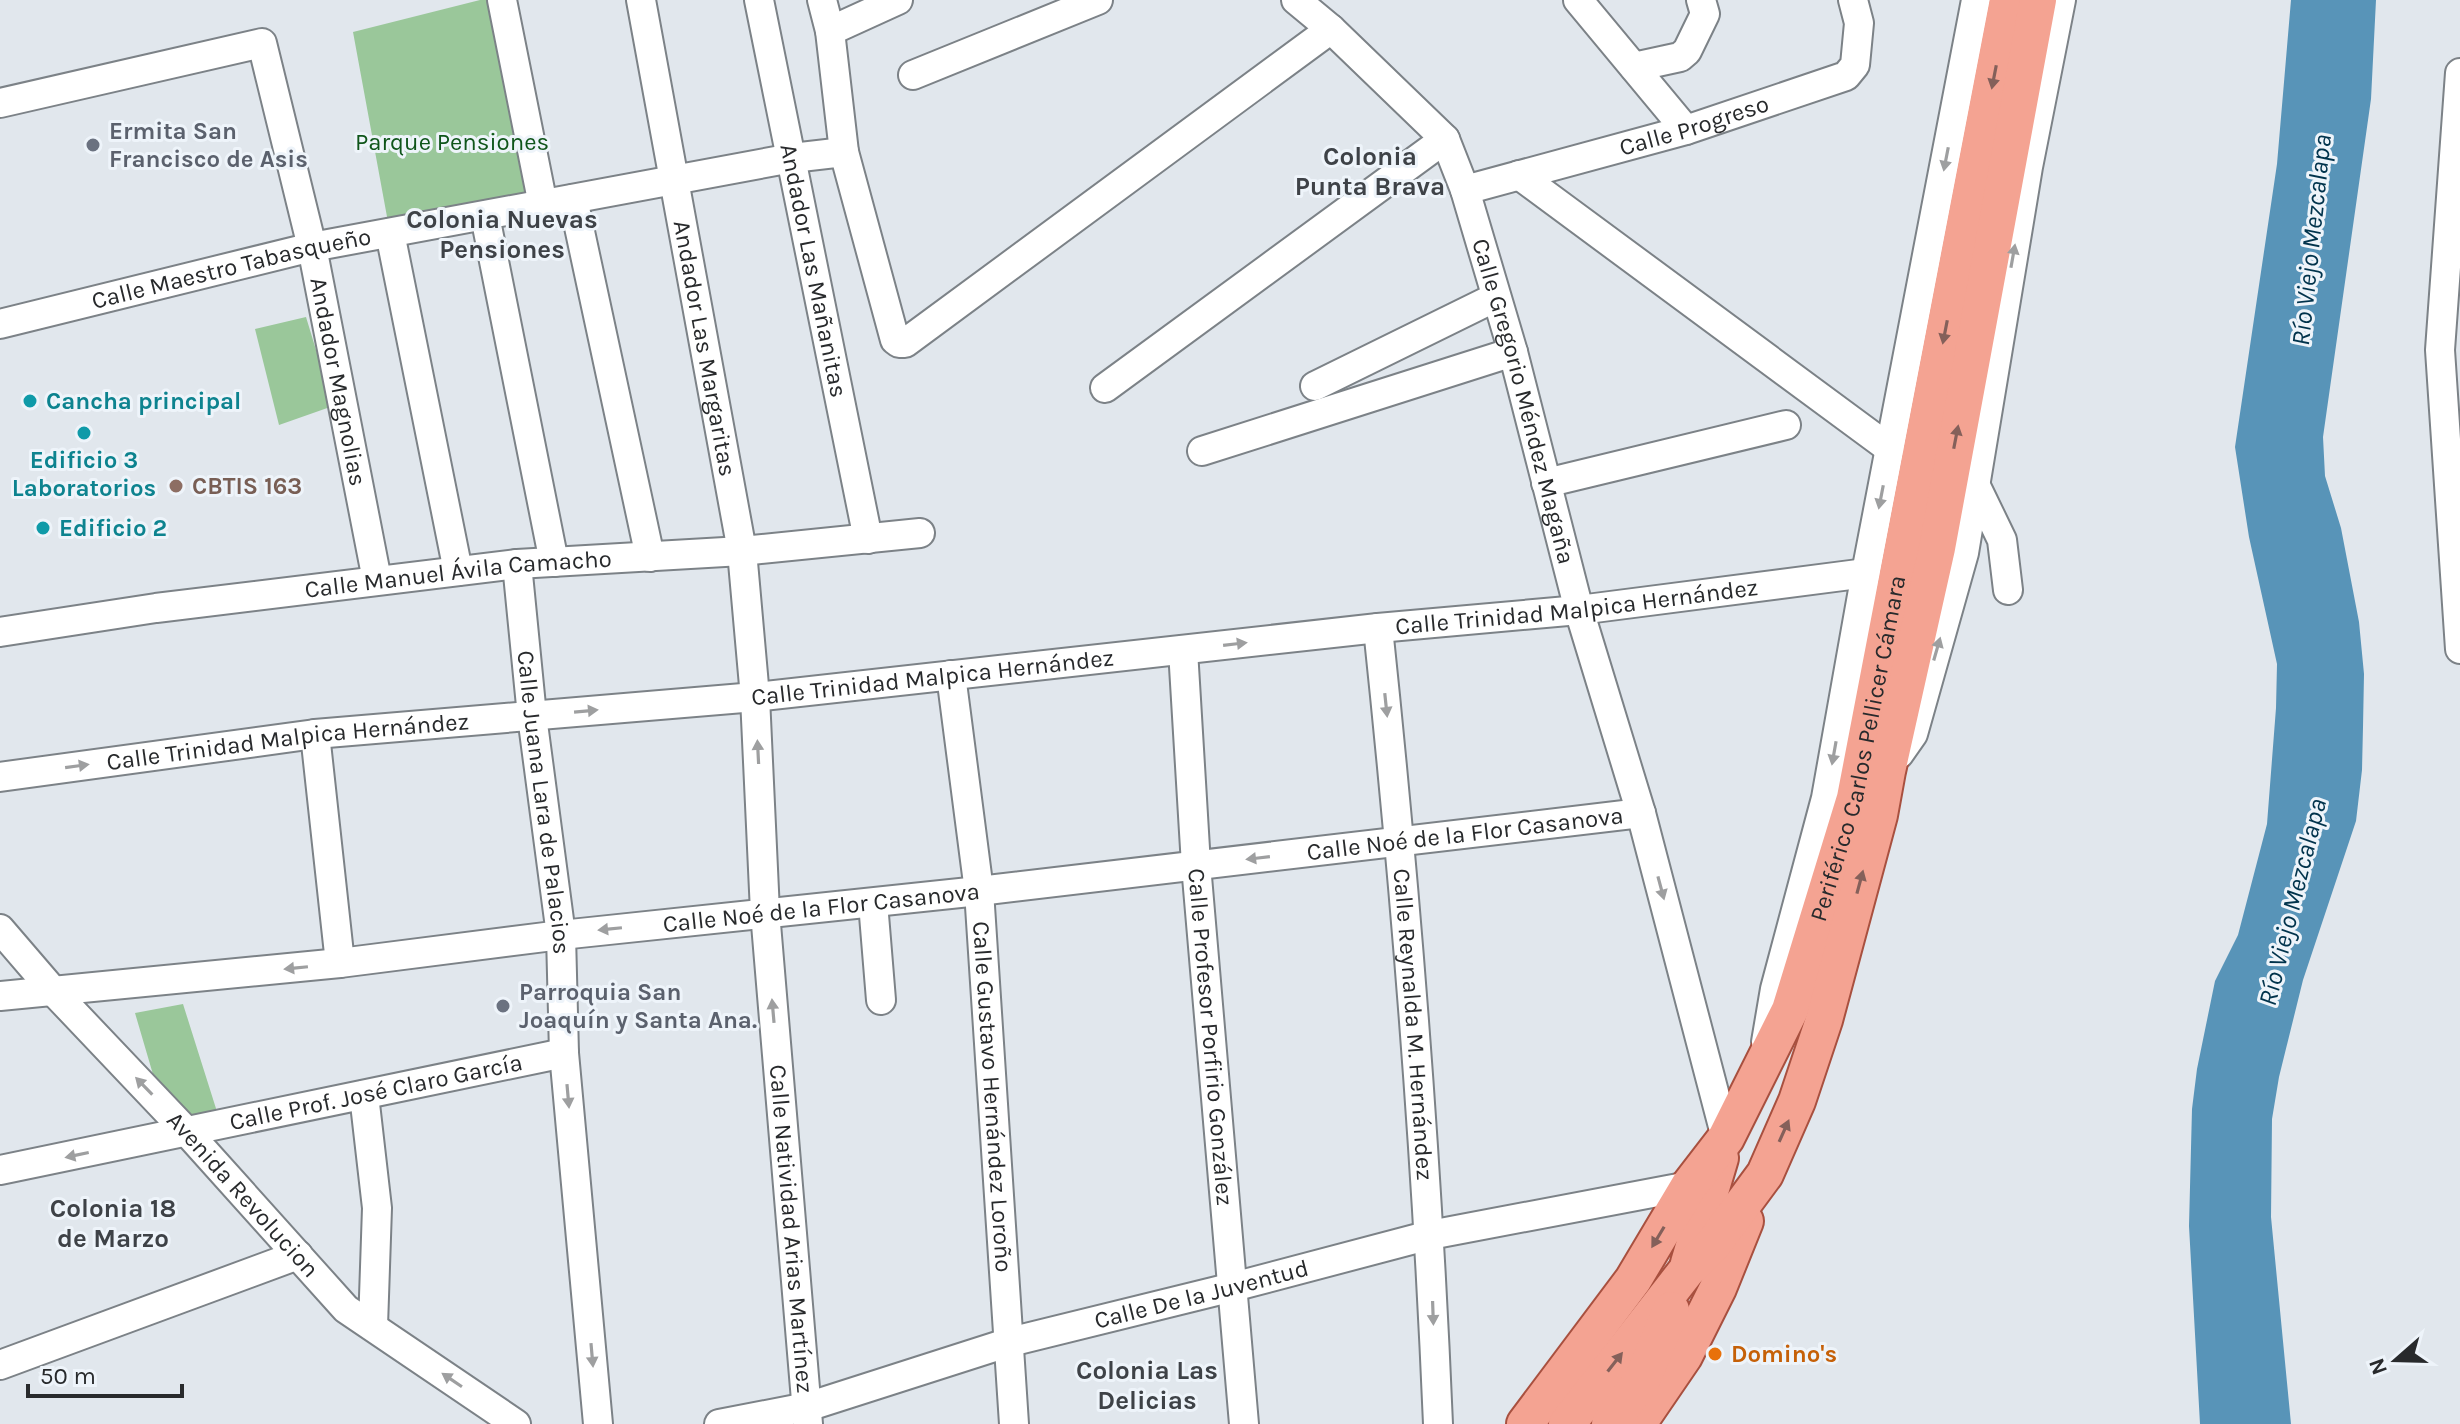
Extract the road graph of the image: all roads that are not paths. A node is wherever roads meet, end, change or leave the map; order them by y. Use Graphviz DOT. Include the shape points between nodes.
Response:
graph roads {
  1 [pos="502,0"];
  2 [pos="641,0"];
  3 [pos="759,0"];
  4 [pos="822,0"];
  5 [pos="898,0"];
  6 [pos="1098,0"];
  7 [pos="1296,0"];
  8 [pos="1578,0"];
  9 [pos="1701,0"];
  10 [pos="1853,0"];
  11 [pos="1976,0"];
  12 [pos="2008,0"];
  13 [pos="2038,0"];
  14 [pos="2061,0"];
  15 [pos="1331,29"];
  16 [pos="830,31"];
  17 [pos="1634,67"];
  18 [pos="2460,73"];
  19 [pos="913,75"];
  20 [pos="0,103"];
  21 [pos="1686,130"];
  22 [pos="1445,139"];
  23 [pos="844,152"];
  24 [pos="792,158"];
  25 [pos="1519,175"];
  26 [pos="675,181"];
  27 [pos="1465,190"];
  28 [pos="2456,196"];
  29 [pos="573,199"];
  30 [pos="543,205"];
  31 [pos="485,216"];
  32 [pos="390,233"];
  33 [pos="312,247"];
  34 [pos="1496,297"];
  35 [pos="0,324"];
  36 [pos="1513,352"];
  37 [pos="1315,386"];
  38 [pos="1105,388"];
  39 [pos="1786,425"];
  40 [pos="1890,449"];
  41 [pos="1202,451"];
  42 [pos="1962,478"];
  43 [pos="1546,483"];
  44 [pos="2456,532"];
  45 [pos="920,533"];
  46 [pos="868,539"];
  47 [pos="742,551"];
  48 [pos="650,557"];
  49 [pos="554,562"];
  50 [pos="517,564"];
  51 [pos="458,571"];
  52 [pos="1866,573"];
  53 [pos="377,580"];
  54 [pos="2008,590"];
  55 [pos="1579,610"];
  56 [pos="1378,628"];
  57 [pos="0,632"];
  58 [pos="2460,649"];
  59 [pos="1183,650"];
  60 [pos="951,675"];
  61 [pos="755,697"];
  62 [pos="532,716"];
  63 [pos="315,734"];
  64 [pos="0,777"];
  65 [pos="1641,813"];
  66 [pos="1400,841"];
  67 [pos="1196,865"];
  68 [pos="979,891"];
  69 [pos="873,903"];
  70 [pos="765,912"];
  71 [pos="0,929"];
  72 [pos="561,935"];
  73 [pos="340,963"];
  74 [pos="55,993"];
  75 [pos="0,996"];
  76 [pos="881,1000"];
  77 [pos="564,1053"];
  78 [pos="1762,1063"];
  79 [pos="364,1095"];
  80 [pos="187,1132"];
  81 [pos="1726,1138"];
  82 [pos="0,1170"];
  83 [pos="1765,1174"];
  84 [pos="1689,1186"];
  85 [pos="1430,1235"];
  86 [pos="298,1255"];
  87 [pos="1687,1270"];
  88 [pos="1233,1287"];
  89 [pos="373,1326"];
  90 [pos="1010,1342"];
  91 [pos="0,1365"];
  92 [pos="808,1416"];
  93 [pos="516,1424"];
  94 [pos="598,1424"];
  95 [pos="719,1424"];
  96 [pos="1014,1424"];
  97 [pos="1244,1424"];
  98 [pos="1438,1424"];
  99 [pos="1525,1424"];
  100 [pos="1567,1424"];
  101 [pos="1610,1424"];
  102 [pos="1637,1424"];
  1 -- 30 [label="street"];
  2 -- 26 [label="street, Andador Las Margaritas"];
  3 -- 24 [label="street, Andador Las Mañanitas"];
  4 -- 16 [label="street"];
  5 -- 16 [label="street"];
  6 -- 19 [label="street"];
  7 -- 15 [label="street, Calle Gregorio Méndez Magaña"];
  8 -- 17 [label="street"];
  9 -- 17 [label="street" via="1705,14 1687,51"];
  10 -- 21 [label="street, Calle Progreso" via="1859,23 1855,65 1846,76"];
  11 -- 40 [label="street, one-way"];
  12 -- 78 [label="main road, Periférico Carlos Pellicer Cámara, one-way" via="1855,798 1790,1010"];
  42 -- 13 [label="main road, Periférico Carlos Pellicer Cámara, one-way"];
  42 -- 14 [label="street, one-way"];
  15 -- 22 [label="street, Calle Gregorio Méndez Magaña"];
  15 -- 23 [label="street" via="905,343 895,340"];
  16 -- 23 [label="street"];
  17 -- 21 [label="street"];
  18 -- 28 [label="street"];
  20 -- 33 [label="street, Andador Magnolias" via="262,43"];
  21 -- 25 [label="street, Calle Progreso"];
  22 -- 27 [label="street, Calle Gregorio Méndez Magaña"];
  22 -- 38 [label="street"];
  23 -- 24 [label="street, Calle Maestro Tabasqueño"];
  24 -- 26 [label="street, Calle Maestro Tabasqueño"];
  24 -- 46 [label="street, Andador Las Mañanitas"];
  25 -- 27 [label="street, Calle Progreso"];
  25 -- 40 [label="street"];
  26 -- 29 [label="street, Calle Maestro Tabasqueño"];
  26 -- 47 [label="street, Andador Las Margaritas"];
  27 -- 34 [label="street, Calle Gregorio Méndez Magaña"];
  28 -- 44 [label="street" via="2440,350"];
  29 -- 30 [label="street, Calle Maestro Tabasqueño"];
  29 -- 48 [label="street"];
  30 -- 31 [label="street, Calle Maestro Tabasqueño"];
  31 -- 32 [label="street, Calle Maestro Tabasqueño"];
  31 -- 49 [label="street"];
  32 -- 33 [label="street, Calle Maestro Tabasqueño"];
  32 -- 51 [label="street"];
  33 -- 35 [label="street, Calle Maestro Tabasqueño"];
  33 -- 53 [label="street, Andador Magnolias"];
  34 -- 36 [label="street, Calle Gregorio Méndez Magaña"];
  34 -- 37 [label="street"];
  36 -- 41 [label="street"];
  36 -- 43 [label="street, Calle Gregorio Méndez Magaña"];
  39 -- 43 [label="street"];
  40 -- 52 [label="street, one-way"];
  42 -- 54 [label="street" via="2002,540"];
  83 -- 42 [label="main road, Periférico Carlos Pellicer Cámara, one-way" via="1824,1020 1950,551"];
  43 -- 55 [label="street, Calle Gregorio Méndez Magaña"];
  44 -- 58 [label="street"];
  45 -- 46 [label="street, Calle Manuel Ávila Camacho"];
  46 -- 47 [label="street, Calle Manuel Ávila Camacho"];
  47 -- 48 [label="street, Calle Manuel Ávila Camacho"];
  47 -- 61 [label="street, Andador Las Margaritas"];
  48 -- 49 [label="street, Calle Manuel Ávila Camacho"];
  49 -- 50 [label="street, Calle Manuel Ávila Camacho"];
  50 -- 51 [label="street, Calle Manuel Ávila Camacho"];
  50 -- 62 [label="street, Calle Juana Lara de Palacios"];
  51 -- 53 [label="street, Calle Manuel Ávila Camacho"];
  52 -- 55 [label="street, Calle Trinidad Malpica Hernández"];
  52 -- 78 [label="street, one-way" via="1826,798 1775,989"];
  53 -- 57 [label="street, Calle Manuel Ávila Camacho"];
  55 -- 56 [label="street, Calle Trinidad Malpica Hernández"];
  55 -- 65 [label="street, Calle Gregorio Méndez Magaña"];
  59 -- 56 [label="street, Calle Trinidad Malpica Hernández, one-way"];
  56 -- 66 [label="street, Calle Reynalda M. Hernández, one-way"];
  59 -- 60 [label="street, Calle Trinidad Malpica Hernández"];
  59 -- 67 [label="street, Calle Profesor Porfirio González"];
  60 -- 61 [label="street, Calle Trinidad Malpica Hernández"];
  60 -- 68 [label="street, Calle Gustavo Hernández Loroño"];
  62 -- 61 [label="street, Calle Trinidad Malpica Hernández, one-way"];
  70 -- 61 [label="street, Calle Natividad Arias Martínez, one-way"];
  62 -- 63 [label="street, Calle Trinidad Malpica Hernández"];
  62 -- 72 [label="street, Calle Juana Lara de Palacios"];
  64 -- 63 [label="street, Calle Trinidad Malpica Hernández, one-way"];
  63 -- 73 [label="street"];
  65 -- 66 [label="street, Calle Noé de la Flor Casanova"];
  65 -- 81 [label="street, Calle Gregorio Méndez Magaña, one-way"];
  66 -- 67 [label="street, Calle Noé de la Flor Casanova, one-way"];
  66 -- 85 [label="street, Calle Reynalda M. Hernández"];
  67 -- 68 [label="street, Calle Noé de la Flor Casanova"];
  67 -- 88 [label="street, Calle Profesor Porfirio González"];
  68 -- 69 [label="street, Calle Noé de la Flor Casanova"];
  68 -- 90 [label="street, Calle Gustavo Hernández Loroño"];
  69 -- 70 [label="street, Calle Noé de la Flor Casanova"];
  69 -- 76 [label="street"];
  70 -- 72 [label="street, Calle Noé de la Flor Casanova, one-way"];
  92 -- 70 [label="street, Calle Natividad Arias Martínez, one-way"];
  71 -- 74 [label="street, Avenida Revolucion"];
  72 -- 73 [label="street, Calle Noé de la Flor Casanova"];
  72 -- 77 [label="street, Calle Juana Lara de Palacios"];
  73 -- 74 [label="street, Calle Noé de la Flor Casanova, one-way"];
  74 -- 75 [label="street, Calle Noé de la Flor Casanova"];
  80 -- 74 [label="street, Avenida Revolucion, one-way"];
  77 -- 79 [label="street, Calle Prof. José Claro García"];
  77 -- 94 [label="street, Calle Juana Lara de Palacios, one-way"];
  78 -- 81 [label="main road, Periférico Carlos Pellicer Cámara"];
  79 -- 80 [label="street, Calle Prof. José Claro García"];
  79 -- 89 [label="street" via="377,1208"];
  80 -- 82 [label="street, Calle Prof. José Claro García, one-way"];
  80 -- 86 [label="street, Avenida Revolucion"];
  81 -- 84 [label="main road, Periférico Carlos Pellicer Cámara"];
  81 -- 87 [label="main road"];
  83 -- 87 [label="main road, Periférico Carlos Pellicer Cámara"];
  83 -- 102 [label="main road" via="1684,1356"];
  84 -- 85 [label="street, Calle De la Juventud"];
  84 -- 99 [label="main road, Periférico Carlos Pellicer Cámara, one-way" via="1633,1280"];
  85 -- 88 [label="street, Calle De la Juventud"];
  85 -- 98 [label="street, Calle Reynalda M. Hernández, one-way"];
  86 -- 89 [label="street, Avenida Revolucion" via="346,1309"];
  86 -- 91 [label="street"];
  100 -- 87 [label="main road, Periférico Carlos Pellicer Cámara, one-way"];
  87 -- 101 [label="main road" via="1643,1378"];
  88 -- 90 [label="street, Calle De la Juventud"];
  88 -- 97 [label="street, Calle Profesor Porfirio González"];
  93 -- 89 [label="street, Avenida Revolucion, one-way"];
  90 -- 92 [label="street, Calle De la Juventud"];
  90 -- 96 [label="street, Calle Gustavo Hernández Loroño"];
  92 -- 95 [label="street, Calle De la Juventud"];
}
